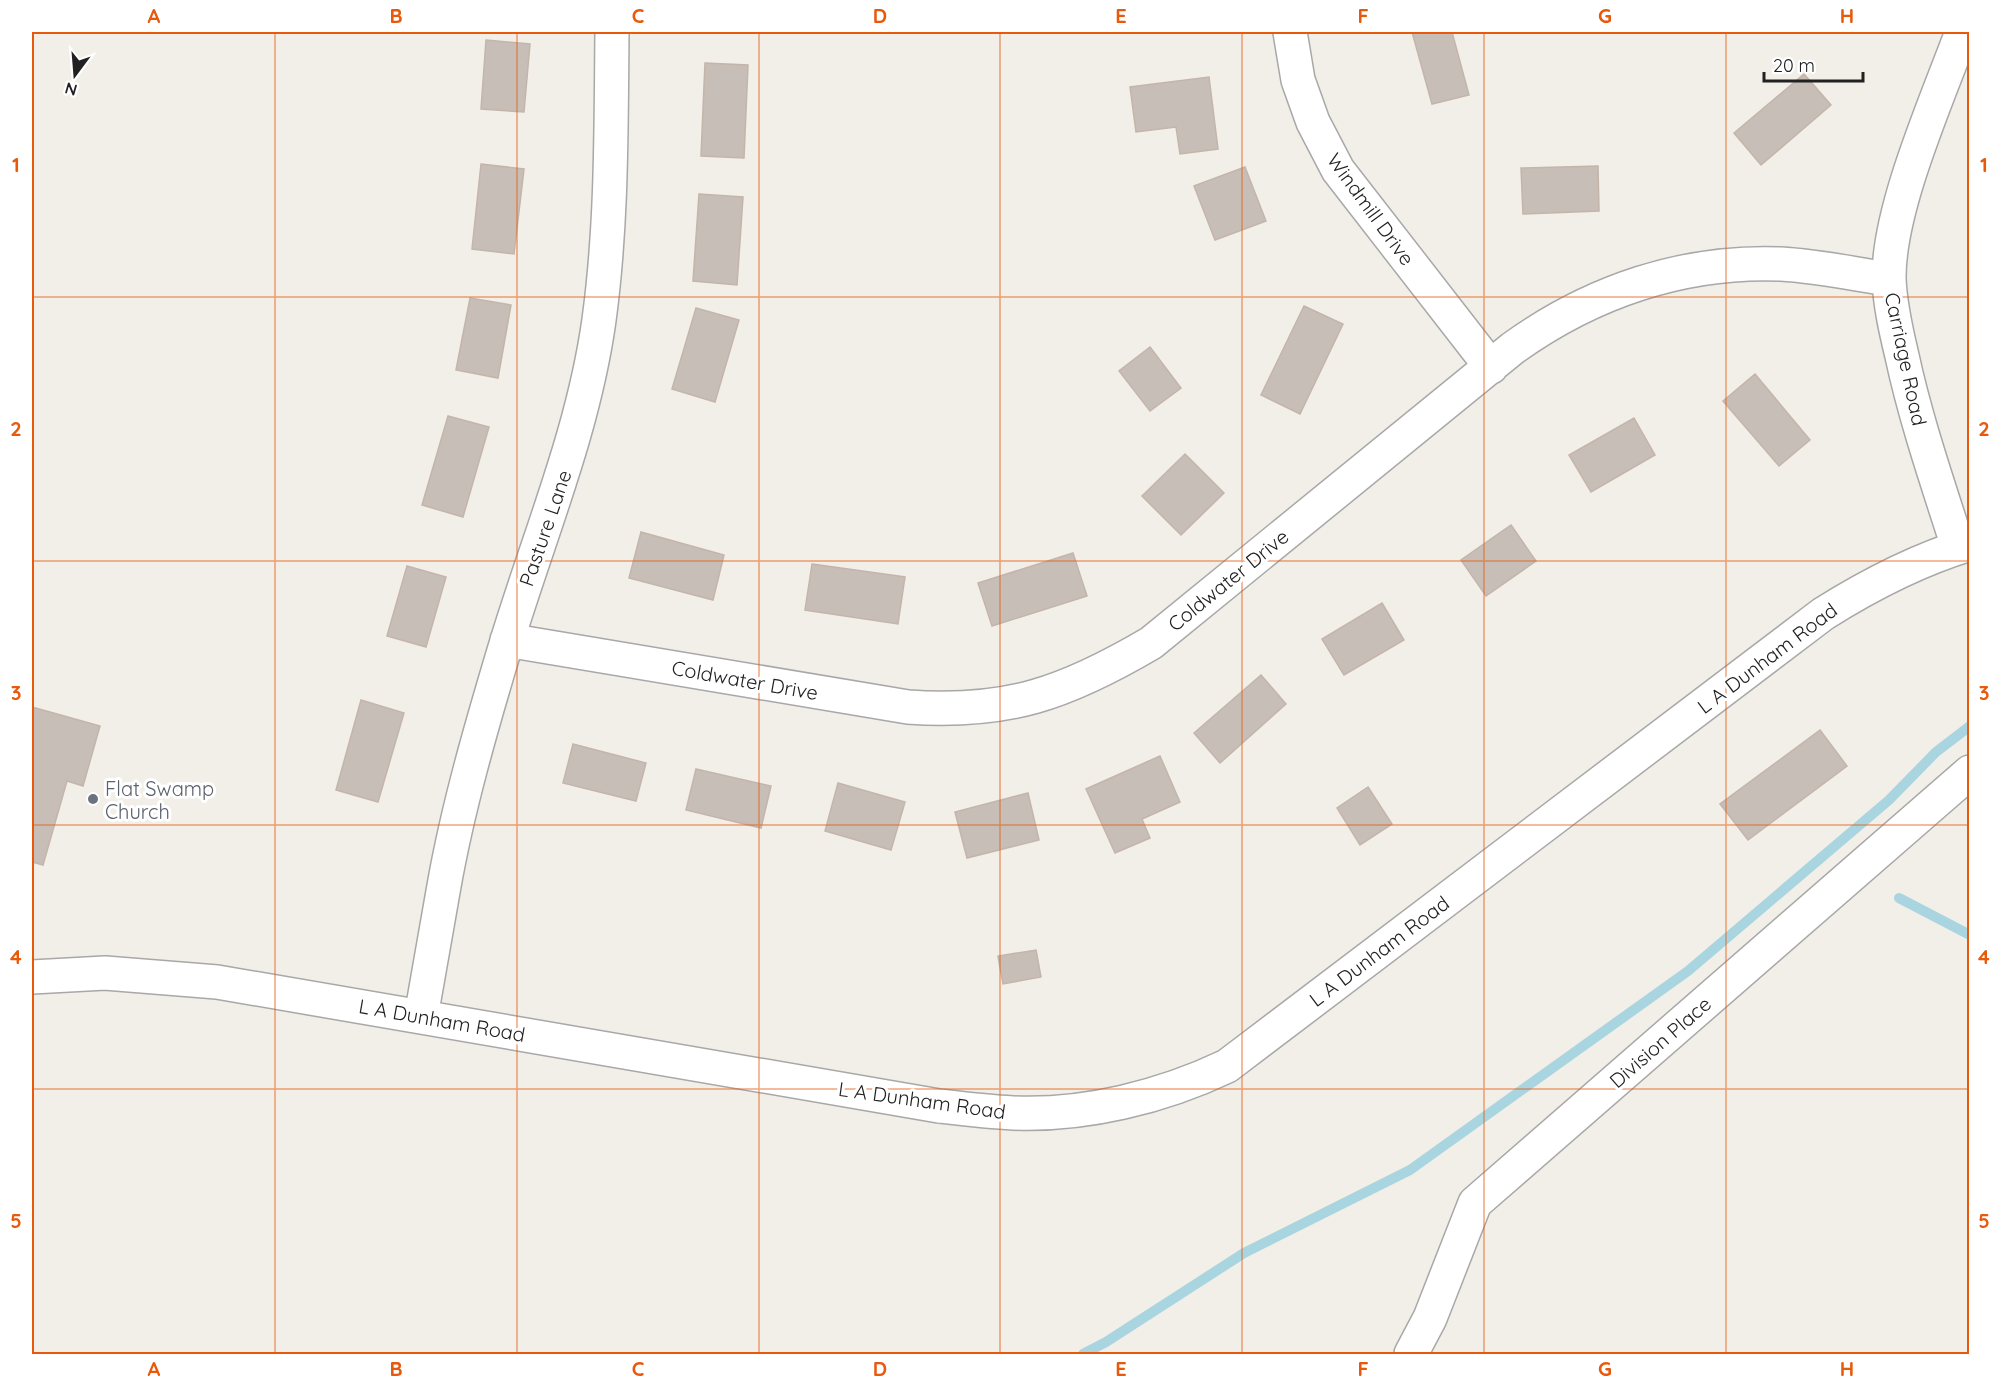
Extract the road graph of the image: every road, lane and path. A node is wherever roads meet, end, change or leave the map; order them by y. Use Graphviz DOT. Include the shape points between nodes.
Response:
graph roads {
  1 [pos="612,32"];
  2 [pos="1290,32"];
  3 [pos="1962,32"];
  4 [pos="1889,279"];
  5 [pos="1491,367"];
  6 [pos="1964,545"];
  7 [pos="507,640"];
  8 [pos="1970,772"];
  9 [pos="32,977"];
  10 [pos="421,1016"];
  11 [pos="1411,1354"];
  1 -- 7 [label="street, Pasture Lane" via="609,223 599,321 564,476"];
  2 -- 5 [label="street, Windmill Drive" via="1298,80 1313,122 1338,170"];
  3 -- 4 [label="street, Carriage Road" via="1913,166 1896,228"];
  4 -- 5 [label="street, Coldwater Drive" via="1782,264 1721,265 1661,276 1597,298 1544,326"];
  4 -- 6 [label="street, Carriage Road" via="1914,410"];
  5 -- 7 [label="street, Coldwater Drive" via="1151,643 1099,674 1050,693 999,706 954,710 908,708"];
  6 -- 10 [label="street, L A Dunham Road" via="1862,590 1823,615 1236,1061 1200,1079 1138,1098 1076,1110 1015,1113 939,1106"];
  7 -- 10 [label="street, Pasture Lane" via="478,737 444,885"];
  8 -- 11 [label="street, Division Place" via="1475,1203 1430,1318"];
  9 -- 10 [label="street, L A Dunham Road" via="105,973 217,982"];
}
